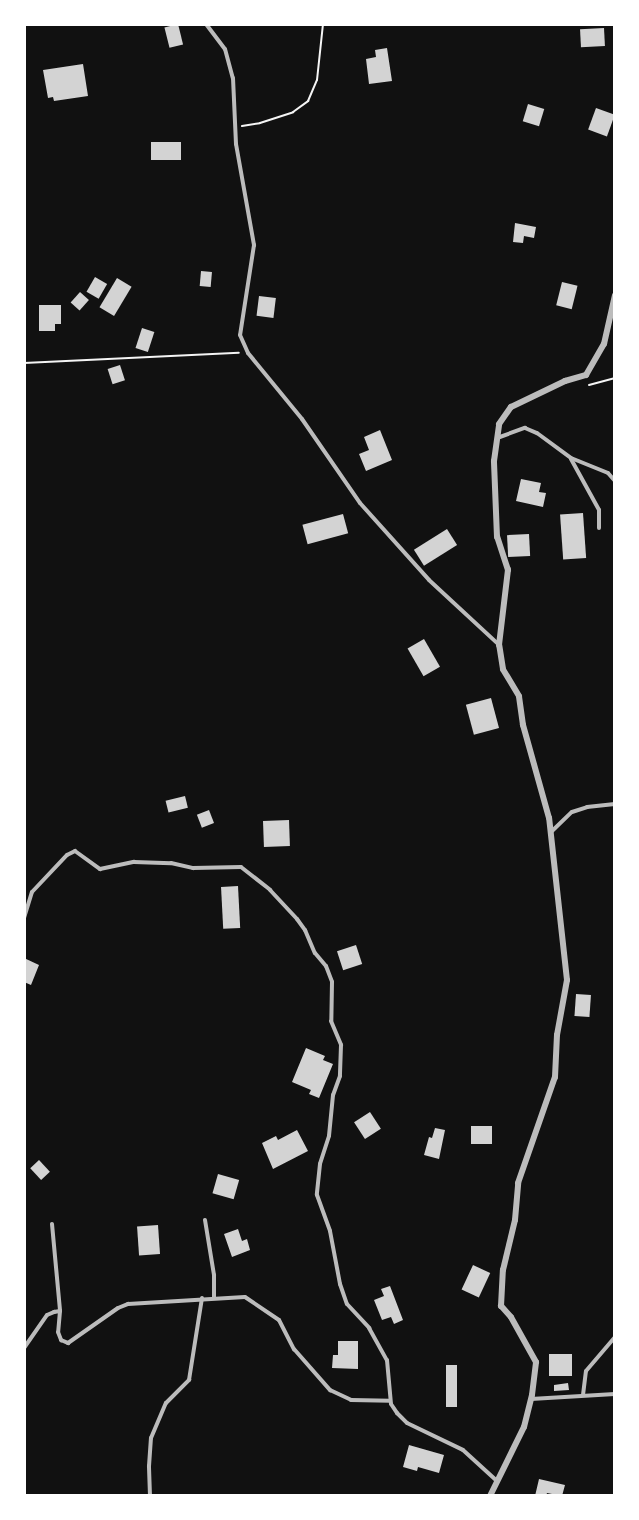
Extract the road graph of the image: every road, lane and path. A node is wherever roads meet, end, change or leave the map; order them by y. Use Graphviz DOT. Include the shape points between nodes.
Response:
graph roads {
  1 [pos="206,24"];
  2 [pos="323,24"];
  3 [pos="236,127"];
  4 [pos="615,295"];
  5 [pos="248,353"];
  6 [pos="24,363"];
  7 [pos="497,438"];
  8 [pos="571,459"];
  9 [pos="615,481"];
  10 [pos="599,528"];
  11 [pos="499,645"];
  12 [pos="615,804"];
  13 [pos="550,833"];
  14 [pos="24,918"];
  15 [pos="205,1220"];
  16 [pos="52,1224"];
  17 [pos="202,1298"];
  18 [pos="214,1298"];
  19 [pos="60,1311"];
  20 [pos="615,1337"];
  21 [pos="24,1348"];
  22 [pos="615,1394"];
  23 [pos="583,1395"];
  24 [pos="531,1400"];
  25 [pos="390,1401"];
  26 [pos="498,1481"];
  27 [pos="150,1496"];
  28 [pos="490,1496"];
  1 -- 3 [label="lane" via="225,49 233,78"];
  2 -- 3 [label="path" via="317,80 308,101 293,112"];
  3 -- 5 [label="lane" via="254,245 240,335"];
  4 -- 7 [label="street" via="604,344 586,375 511,407 499,424"];
  5 -- 6 [label="path"];
  5 -- 11 [label="lane" via="302,419 360,502 429,580"];
  7 -- 8 [label="lane" via="525,428"];
  7 -- 11 [label="street" via="497,537 508,570"];
  8 -- 9 [label="lane" via="608,473"];
  8 -- 10 [label="lane" via="599,510"];
  11 -- 13 [label="street" via="503,669 519,696"];
  12 -- 13 [label="lane" via="573,812"];
  13 -- 24 [label="street" via="567,981 557,1035 555,1077 518,1184 501,1306 512,1317 536,1362"];
  14 -- 25 [label="lane" via="32,892 75,851 100,869 134,862 193,868 241,867 270,890 305,930 332,982 331,1022 341,1045 342,1059 317,1195 347,1304 369,1328 387,1360"];
  15 -- 18 [label="lane"];
  16 -- 19 [label="lane"];
  17 -- 18 [label="lane"];
  17 -- 19 [label="lane" via="128,1304 68,1343 61,1340 58,1332"];
  17 -- 27 [label="lane" via="189,1380 166,1403 151,1438"];
  18 -- 25 [label="lane" via="245,1297 270,1311 294,1349 330,1390 351,1400"];
  19 -- 21 [label="lane" via="47,1316"];
  20 -- 23 [label="lane" via="586,1371"];
  22 -- 23 [label="lane"];
  23 -- 24 [label="lane"];
  24 -- 26 [label="street" via="524,1428"];
  25 -- 26 [label="lane" via="407,1423 463,1450"];
  26 -- 28 [label="street"];
}
